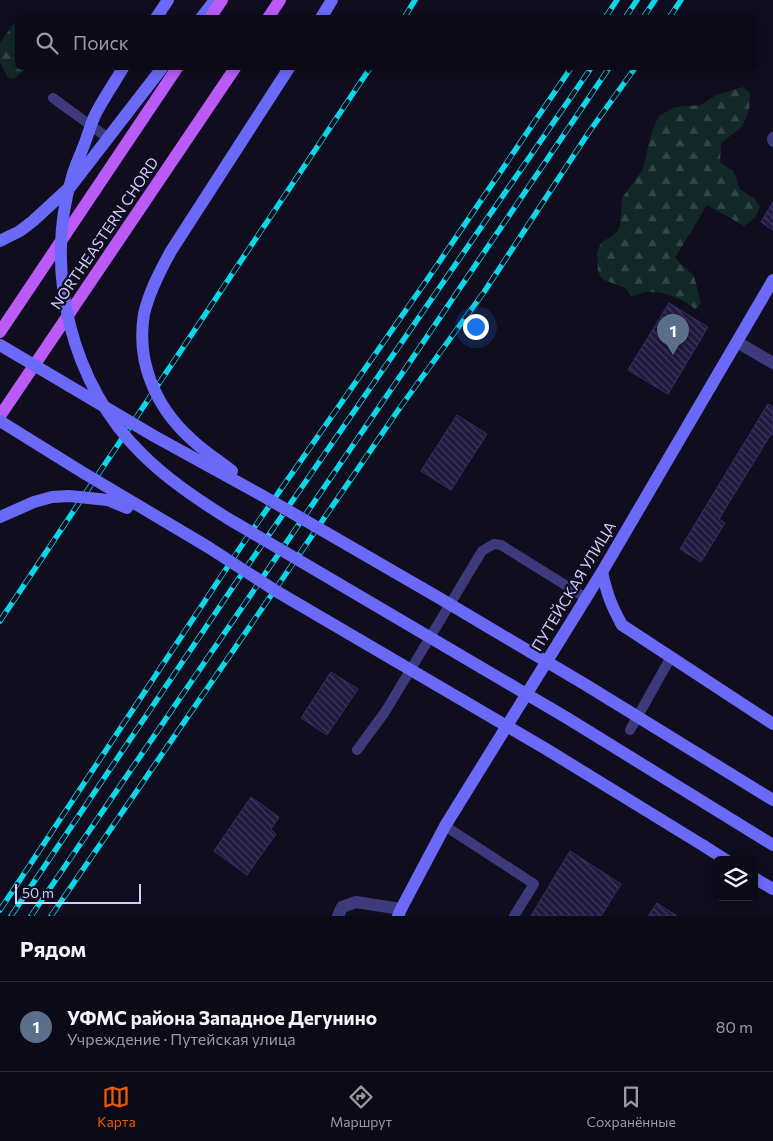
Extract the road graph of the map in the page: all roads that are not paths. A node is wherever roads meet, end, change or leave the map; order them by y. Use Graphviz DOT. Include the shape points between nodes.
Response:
graph roads {
  1 [pos="168,0"];
  2 [pos="215,0"];
  3 [pos="222,0"];
  4 [pos="280,0"];
  5 [pos="332,0"];
  6 [pos="158,15"];
  7 [pos="203,15"];
  8 [pos="212,15"];
  9 [pos="270,15"];
  10 [pos="323,15"];
  11 [pos="122,70"];
  12 [pos="160,70"];
  13 [pos="176,70"];
  14 [pos="234,70"];
  15 [pos="288,70"];
  16 [pos="53,98"];
  17 [pos="773,137"];
  18 [pos="108,138"];
  19 [pos="773,142"];
  20 [pos="0,241"];
  21 [pos="773,280"];
  22 [pos="0,332"];
  23 [pos="737,342"];
  24 [pos="0,345"];
  25 [pos="773,363"];
  26 [pos="0,416"];
  27 [pos="0,421"];
  28 [pos="263,496"];
  29 [pos="0,517"];
  30 [pos="208,547"];
  31 [pos="602,572"];
  32 [pos="586,598"];
  33 [pos="670,657"];
  34 [pos="773,724"];
  35 [pos="630,730"];
  36 [pos="357,750"];
  37 [pos="773,800"];
  38 [pos="445,826"];
  39 [pos="773,845"];
  40 [pos="720,856"];
  41 [pos="758,880"];
  42 [pos="773,889"];
  43 [pos="400,912"];
  44 [pos="338,916"];
  45 [pos="514,916"];
  1 -- 6 [label="main road"];
  2 -- 7 [label="main road"];
  3 -- 8 [label="main road"];
  4 -- 9 [label="main road"];
  5 -- 10 [label="main road"];
  11 -- 39 [label="main road, bridge" via="96,113 72,177 64,209 61,247 63,290 70,329 99,399 119,429 170,479 227,518 567,718"];
  12 -- 18 [label="main road"];
  13 -- 22 [label="main road, NORTHEASTERN CHORD"];
  14 -- 26 [label="main road, NORTHEASTERN CHORD"];
  15 -- 28 [label="main road, bridge" via="171,251 144,314 146,368 162,406 190,439"];
  16 -- 18 [label="lane"];
  17 -- 19 [label="lane"];
  18 -- 20 [label="main road" via="71,186 33,222"];
  21 -- 23 [label="main road, ПУТЕЙСКАЯ УЛИЦА"];
  23 -- 25 [label="street"];
  23 -- 31 [label="main road, ПУТЕЙСКАЯ УЛИЦА"];
  24 -- 28 [label="main road, bridge"];
  27 -- 30 [label="main road, bridge"];
  28 -- 37 [label="main road, bridge" via="537,656"];
  29 -- 30 [label="main road, bridge" via="52,497 108,500"];
  30 -- 40 [label="main road, bridge" via="276,591 546,749"];
  31 -- 32 [label="main road, ПУТЕЙСКАЯ УЛИЦА"];
  31 -- 33 [label="main road" via="611,606 622,624"];
  32 -- 36 [label="lane" via="501,545 494,544 482,550 386,712"];
  32 -- 38 [label="main road, ПУТЕЙСКАЯ УЛИЦА"];
  33 -- 34 [label="main road"];
  33 -- 35 [label="lane"];
  38 -- 43 [label="main road, ПУТЕЙСКАЯ УЛИЦА"];
  38 -- 45 [label="lane" via="534,884"];
  41 -- 42 [label="main road"];
  43 -- 44 [label="street, ПУТЕЙСКАЯ УЛИЦА" via="356,902 342,907"];
}
